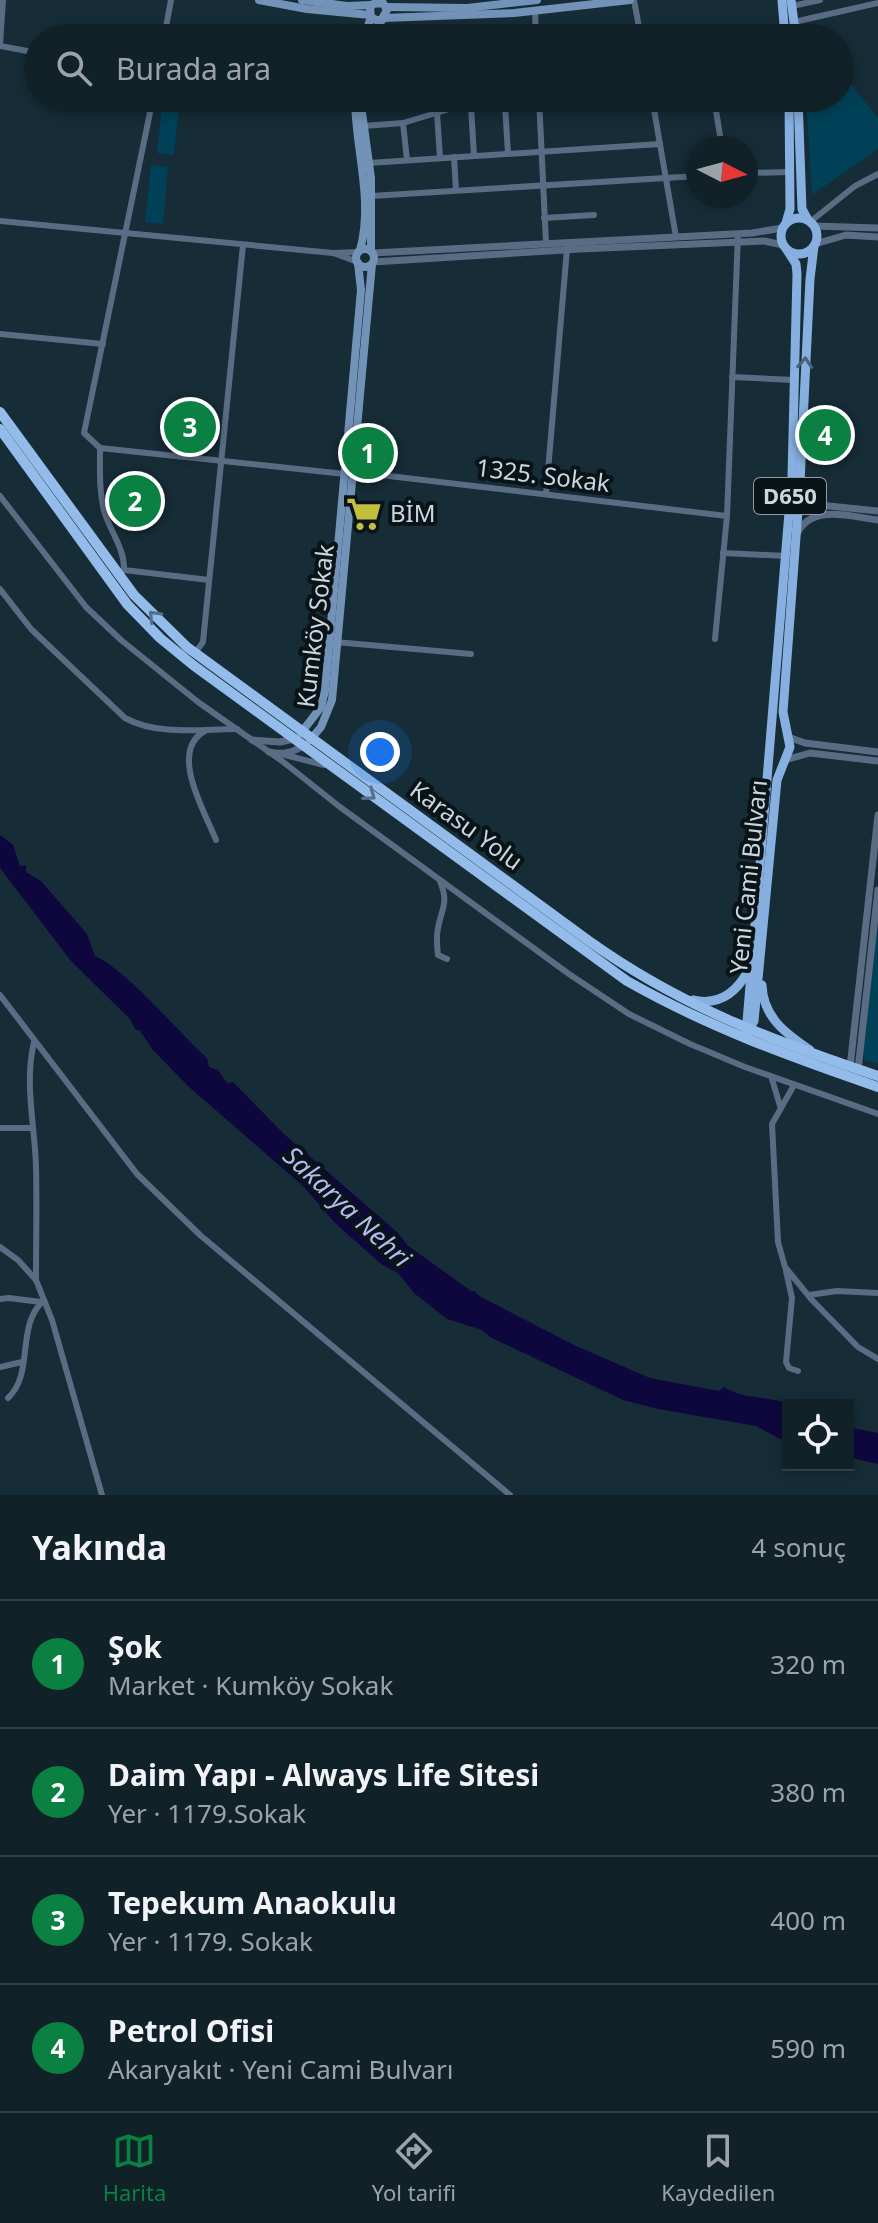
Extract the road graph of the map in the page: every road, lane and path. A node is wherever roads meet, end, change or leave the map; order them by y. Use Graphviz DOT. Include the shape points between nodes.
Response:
graph roads {
  1 [pos="3,0"];
  2 [pos="171,0"];
  3 [pos="259,0"];
  4 [pos="302,0"];
  5 [pos="537,0"];
  6 [pos="632,0"];
  7 [pos="782,0"];
  8 [pos="815,1"];
  9 [pos="494,2"];
  10 [pos="791,3"];
  11 [pos="878,3"];
  12 [pos="378,6"];
  13 [pos="535,10"];
  14 [pos="819,17"];
  15 [pos="383,19"];
  16 [pos="167,24"];
  17 [pos="380,24"];
  18 [pos="536,24"];
  19 [pos="638,24"];
  20 [pos="787,24"];
  21 [pos="789,24"];
  22 [pos="801,24"];
  23 [pos="0,45"];
  24 [pos="24,50"];
  25 [pos="150,112"];
  26 [pos="359,112"];
  27 [pos="360,112"];
  28 [pos="440,112"];
  29 [pos="471,112"];
  30 [pos="505,112"];
  31 [pos="539,112"];
  32 [pos="654,112"];
  33 [pos="716,112"];
  34 [pos="789,112"];
  35 [pos="799,112"];
  36 [pos="437,113"];
  37 [pos="403,123"];
  38 [pos="363,126"];
  39 [pos="720,136"];
  40 [pos="660,144"];
  41 [pos="541,151"];
  42 [pos="508,153"];
  43 [pos="474,156"];
  44 [pos="454,157"];
  45 [pos="440,158"];
  46 [pos="407,160"];
  47 [pos="369,163"];
  48 [pos="791,172"];
  49 [pos="758,173"];
  50 [pos="878,174"];
  51 [pos="686,177"];
  52 [pos="666,178"];
  53 [pos="543,184"];
  54 [pos="456,190"];
  55 [pos="371,196"];
  56 [pos="594,215"];
  57 [pos="544,218"];
  58 [pos="0,221"];
  59 [pos="811,222"];
  60 [pos="784,225"];
  61 [pos="878,228"];
  62 [pos="127,234"];
  63 [pos="676,237"];
  64 [pos="878,237"];
  65 [pos="738,238"];
  66 [pos="546,243"];
  67 [pos="243,245"];
  68 [pos="815,245"];
  69 [pos="785,248"];
  70 [pos="567,249"];
  71 [pos="359,257"];
  72 [pos="372,258"];
  73 [pos="0,334"];
  74 [pos="103,344"];
  75 [pos="732,377"];
  76 [pos="793,380"];
  77 [pos="0,412"];
  78 [pos="0,429"];
  79 [pos="100,448"];
  80 [pos="221,460"];
  81 [pos="350,473"];
  82 [pos="800,483"];
  83 [pos="546,494"];
  84 [pos="0,496"];
  85 [pos="878,511"];
  86 [pos="727,516"];
  87 [pos="878,520"];
  88 [pos="112,533"];
  89 [pos="796,536"];
  90 [pos="97,546"];
  91 [pos="723,553"];
  92 [pos="786,556"];
  93 [pos="123,574"];
  94 [pos="209,580"];
  95 [pos="0,589"];
  96 [pos="715,639"];
  97 [pos="334,641"];
  98 [pos="195,653"];
  99 [pos="471,654"];
  100 [pos="208,729"];
  101 [pos="237,729"];
  102 [pos="788,737"];
  103 [pos="303,739"];
  104 [pos="252,740"];
  105 [pos="770,747"];
  106 [pos="269,752"];
  107 [pos="878,752"];
  108 [pos="281,754"];
  109 [pos="785,760"];
  110 [pos="878,761"];
  111 [pos="334,768"];
  112 [pos="878,815"];
  113 [pos="216,840"];
  114 [pos="439,878"];
  115 [pos="878,890"];
  116 [pos="447,959"];
  117 [pos="756,962"];
  118 [pos="0,995"];
  119 [pos="671,995"];
  120 [pos="744,1031"];
  121 [pos="34,1042"];
  122 [pos="819,1057"];
  123 [pos="854,1068"];
  124 [pos="770,1076"];
  125 [pos="878,1076"];
  126 [pos="794,1085"];
  127 [pos="878,1087"];
  128 [pos="780,1106"];
  129 [pos="878,1114"];
  130 [pos="0,1128"];
  131 [pos="32,1128"];
  132 [pos="0,1247"];
  133 [pos="785,1267"];
  134 [pos="36,1280"];
  135 [pos="878,1293"];
  136 [pos="809,1295"];
  137 [pos="0,1299"];
  138 [pos="43,1301"];
  139 [pos="878,1359"];
  140 [pos="22,1362"];
  141 [pos="0,1367"];
  142 [pos="798,1371"];
  143 [pos="8,1398"];
  144 [pos="102,1495"];
  145 [pos="510,1495"];
  1 -- 23 [label="street"];
  2 -- 16 [label="street"];
  3 -- 12 [label="main road" via="307,9"];
  4 -- 12 [label="main road"];
  5 -- 9 [label="main road"];
  6 -- 13 [label="main road"];
  6 -- 19 [label="street"];
  7 -- 20 [label="main road"];
  8 -- 10 [label="street"];
  8 -- 14 [label="street"];
  9 -- 12 [label="main road" via="467,8"];
  10 -- 21 [label="main road"];
  11 -- 14 [label="street"];
  12 -- 15 [label="main road"];
  12 -- 15 [label="main road"];
  13 -- 15 [label="main road"];
  13 -- 18 [label="street"];
  14 -- 22 [label="street"];
  15 -- 17 [label="main road"];
  23 -- 24 [label="street"];
  25 -- 62 [label="street"];
  26 -- 71 [label="main road, Kumköy Sokak" via="364,190"];
  27 -- 38 [label="main road, Kumköy Sokak"];
  28 -- 36 [label="street"];
  29 -- 43 [label="street"];
  30 -- 42 [label="street"];
  31 -- 41 [label="street"];
  32 -- 40 [label="street"];
  33 -- 39 [label="street"];
  34 -- 48 [label="main road"];
  35 -- 59 [label="main road" via="802,209"];
  36 -- 37 [label="street"];
  36 -- 45 [label="street"];
  37 -- 38 [label="street"];
  37 -- 46 [label="street"];
  38 -- 47 [label="main road, Kumköy Sokak"];
  40 -- 41 [label="street"];
  40 -- 52 [label="street"];
  41 -- 42 [label="street"];
  41 -- 53 [label="street"];
  42 -- 43 [label="street"];
  43 -- 44 [label="street"];
  44 -- 45 [label="street"];
  44 -- 54 [label="street"];
  45 -- 46 [label="street"];
  46 -- 47 [label="street"];
  47 -- 55 [label="main road, Kumköy Sokak"];
  48 -- 49 [label="street"];
  48 -- 60 [label="main road"];
  50 -- 59 [label="street"];
  51 -- 52 [label="street"];
  52 -- 53 [label="street"];
  52 -- 63 [label="street"];
  53 -- 54 [label="street"];
  53 -- 57 [label="street"];
  54 -- 55 [label="street"];
  55 -- 72 [label="main road, Kumköy Sokak"];
  56 -- 57 [label="street"];
  57 -- 66 [label="street"];
  58 -- 62 [label="street"];
  59 -- 60 [label="main road" via="796,218"];
  59 -- 61 [label="street"];
  59 -- 68 [label="main road"];
  60 -- 65 [label="street"];
  60 -- 69 [label="main road"];
  62 -- 67 [label="street"];
  62 -- 74 [label="street"];
  63 -- 65 [label="street"];
  63 -- 66 [label="street"];
  64 -- 68 [label="street" via="846,235"];
  65 -- 69 [label="street"];
  65 -- 70 [label="street"];
  65 -- 75 [label="street"];
  66 -- 72 [label="street"];
  67 -- 71 [label="street"];
  67 -- 80 [label="street"];
  68 -- 69 [label="main road" via="798,254"];
  82 -- 68 [label="main road, Yeni Cami Bulvarı, one-way"];
  69 -- 76 [label="main road, Yeni Cami Bulvarı / D650" via="797,274"];
  70 -- 72 [label="street"];
  70 -- 83 [label="street"];
  71 -- 72 [label="main road"];
  71 -- 72 [label="main road" via="363,267"];
  71 -- 81 [label="main road, Kumköy Sokak"];
  72 -- 81 [label="main road, Kumköy Sokak"];
  73 -- 74 [label="street"];
  74 -- 79 [label="street" via="84,433"];
  75 -- 76 [label="street"];
  75 -- 86 [label="street"];
  76 -- 92 [label="main road, Yeni Cami Bulvarı / D650"];
  77 -- 90 [label="highway, Karasu Yolu"];
  78 -- 103 [label="highway" via="127,604 160,638"];
  79 -- 80 [label="street, 1325. Sokak"];
  79 -- 88 [label="street" via="99,482"];
  80 -- 81 [label="street, 1325. Sokak"];
  80 -- 94 [label="street"];
  81 -- 83 [label="street, 1325. Sokak"];
  81 -- 97 [label="main road, Kumköy Sokak"];
  82 -- 85 [label="street" via="819,505"];
  82 -- 89 [label="main road, Yeni Cami Bulvarı"];
  83 -- 86 [label="street, 1325. Sokak"];
  84 -- 101 [label="street" via="86,607 165,676"];
  86 -- 91 [label="street"];
  87 -- 89 [label="street" via="821,514 805,522"];
  88 -- 90 [label="street"];
  88 -- 93 [label="street" via="125,558"];
  89 -- 102 [label="main road, Yeni Cami Bulvarı" via="783,712"];
  90 -- 93 [label="highway, Karasu Yolu"];
  91 -- 92 [label="street"];
  91 -- 96 [label="street"];
  92 -- 105 [label="main road, Yeni Cami Bulvarı / D650"];
  93 -- 94 [label="street"];
  98 -- 93 [label="highway, Karasu Yolu, one-way" via="134,595"];
  94 -- 98 [label="street" via="203,642"];
  95 -- 100 [label="street" via="31,629 125,718 156,729"];
  97 -- 99 [label="street"];
  97 -- 103 [label="main road, Kumköy Sokak" via="328,713"];
  98 -- 103 [label="highway, Karasu Yolu"];
  100 -- 101 [label="street"];
  100 -- 113 [label="street" via="189,748 186,765"];
  101 -- 104 [label="street"];
  102 -- 105 [label="main road" via="779,734"];
  102 -- 107 [label="street"];
  102 -- 109 [label="main road, Yeni Cami Bulvarı"];
  103 -- 104 [label="street"];
  103 -- 108 [label="street" via="292,752"];
  103 -- 111 [label="highway"];
  103 -- 119 [label="highway, Karasu Yolu"];
  104 -- 106 [label="street"];
  105 -- 109 [label="main road"];
  105 -- 117 [label="main road, Yeni Cami Bulvarı / D650"];
  106 -- 108 [label="street"];
  106 -- 114 [label="street"];
  108 -- 111 [label="street"];
  109 -- 110 [label="street" via="810,753"];
  109 -- 117 [label="main road, Yeni Cami Bulvarı" via="777,780"];
  111 -- 120 [label="highway, one-way" via="627,981 660,1000"];
  112 -- 123 [label="street"];
  114 -- 116 [label="street" via="445,909 436,934 438,955"];
  114 -- 124 [label="street" via="629,1014"];
  115 -- 123 [label="street"];
  117 -- 119 [label="main road" via="734,991 716,1001"];
  117 -- 120 [label="main road, Yeni Cami Bulvarı"];
  117 -- 122 [label="main road" via="767,1010 786,1034"];
  118 -- 121 [label="street"];
  119 -- 120 [label="highway, Karasu Yolu"];
  120 -- 122 [label="highway, Karasu Yolu"];
  120 -- 127 [label="highway, Karasu Yolu" via="755,1044"];
  121 -- 131 [label="street" via="29,1063"];
  121 -- 145 [label="street" via="137,1174 200,1235"];
  122 -- 123 [label="highway, Karasu Yolu"];
  123 -- 125 [label="highway, Karasu Yolu"];
  124 -- 126 [label="street"];
  124 -- 128 [label="street"];
  126 -- 128 [label="street"];
  126 -- 129 [label="street"];
  128 -- 133 [label="street" via="772,1124 772,1145 778,1242"];
  130 -- 131 [label="street"];
  131 -- 134 [label="street"];
  132 -- 134 [label="street"];
  133 -- 136 [label="street"];
  133 -- 142 [label="street" via="792,1298 786,1362"];
  134 -- 138 [label="street"];
  135 -- 136 [label="street"];
  136 -- 139 [label="street" via="858,1347"];
  137 -- 138 [label="street"];
  138 -- 140 [label="street" via="27,1328"];
  138 -- 144 [label="street"];
  140 -- 141 [label="street"];
  140 -- 143 [label="street" via="17,1390"];
}
